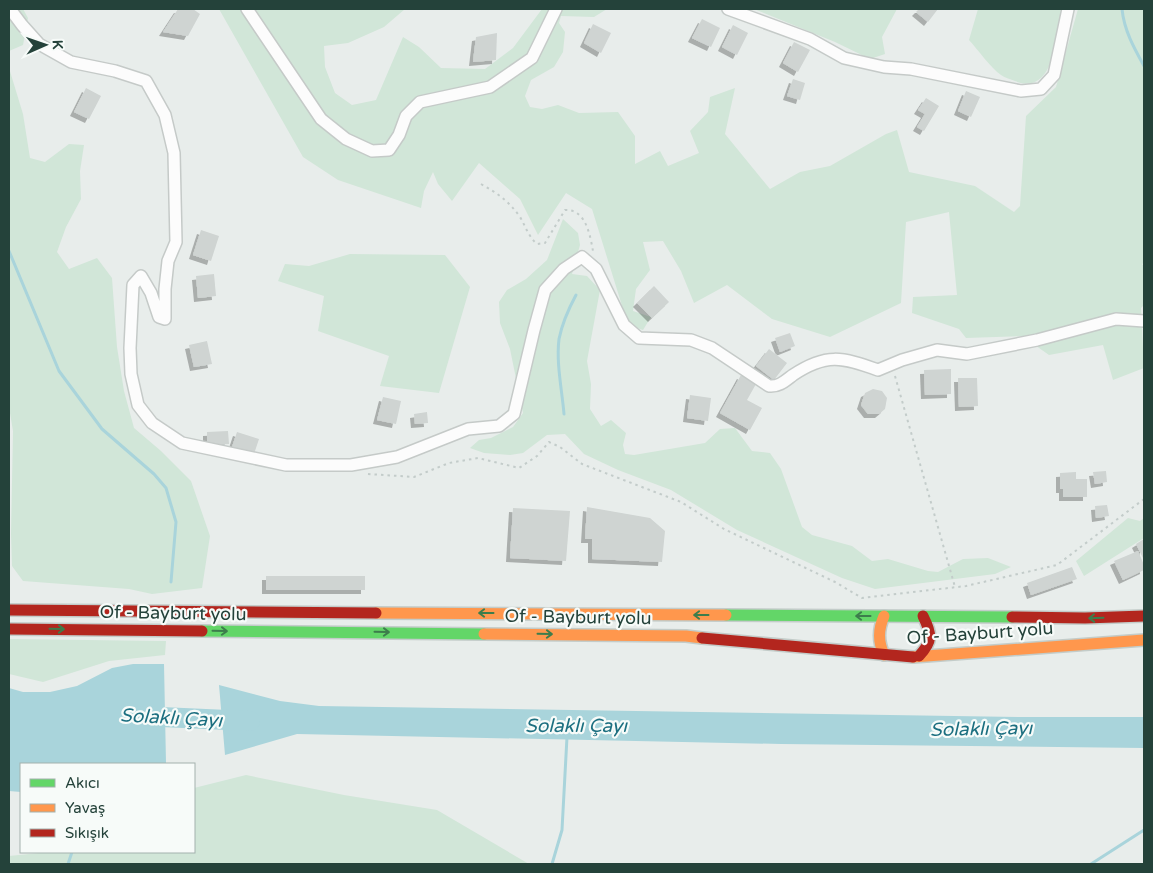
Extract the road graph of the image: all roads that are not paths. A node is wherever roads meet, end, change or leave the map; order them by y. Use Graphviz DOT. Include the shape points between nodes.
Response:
graph roads {
  1 [pos="10,9"];
  2 [pos="247,9"];
  3 [pos="556,9"];
  4 [pos="728,9"];
  5 [pos="1068,9"];
  6 [pos="1144,321"];
  7 [pos="9,610"];
  8 [pos="884,616"];
  9 [pos="923,616"];
  10 [pos="1144,616"];
  11 [pos="9,629"];
  12 [pos="1144,640"];
  13 [pos="884,655"];
  14 [pos="919,656"];
  1 -- 6 [label="street" via="39,44 71,62 146,81 165,115 174,153 176,242 168,261 165,319 159,317 141,276 133,285 130,374 138,405 152,423 182,443 286,466 351,465 397,457 468,429 499,426 514,414 545,290 564,269 582,257 596,269 624,325 639,338 691,340 712,348 769,386 776,387 806,366 830,358 854,361 878,370 937,350 968,354 1116,319"];
  2 -- 3 [label="street" via="321,120 346,140 372,151 389,150 406,116 420,102 490,87 532,58"];
  4 -- 5 [label="street" via="810,39 844,58 1021,91 1040,89 1054,75"];
  8 -- 7 [label="highway, Of - Bayburt yolu, one-way"];
  8 -- 9 [label="highway, Of - Bayburt yolu"];
  8 -- 13 [label="highway" via="879,640"];
  10 -- 9 [label="highway, Of - Bayburt yolu, one-way"];
  9 -- 14 [label="highway" via="931,632 929,646"];
  11 -- 13 [label="highway, Of - Bayburt yolu, one-way" via="686,636"];
  12 -- 14 [label="highway, Of - Bayburt yolu"];
  13 -- 14 [label="highway, Of - Bayburt yolu"];
}
